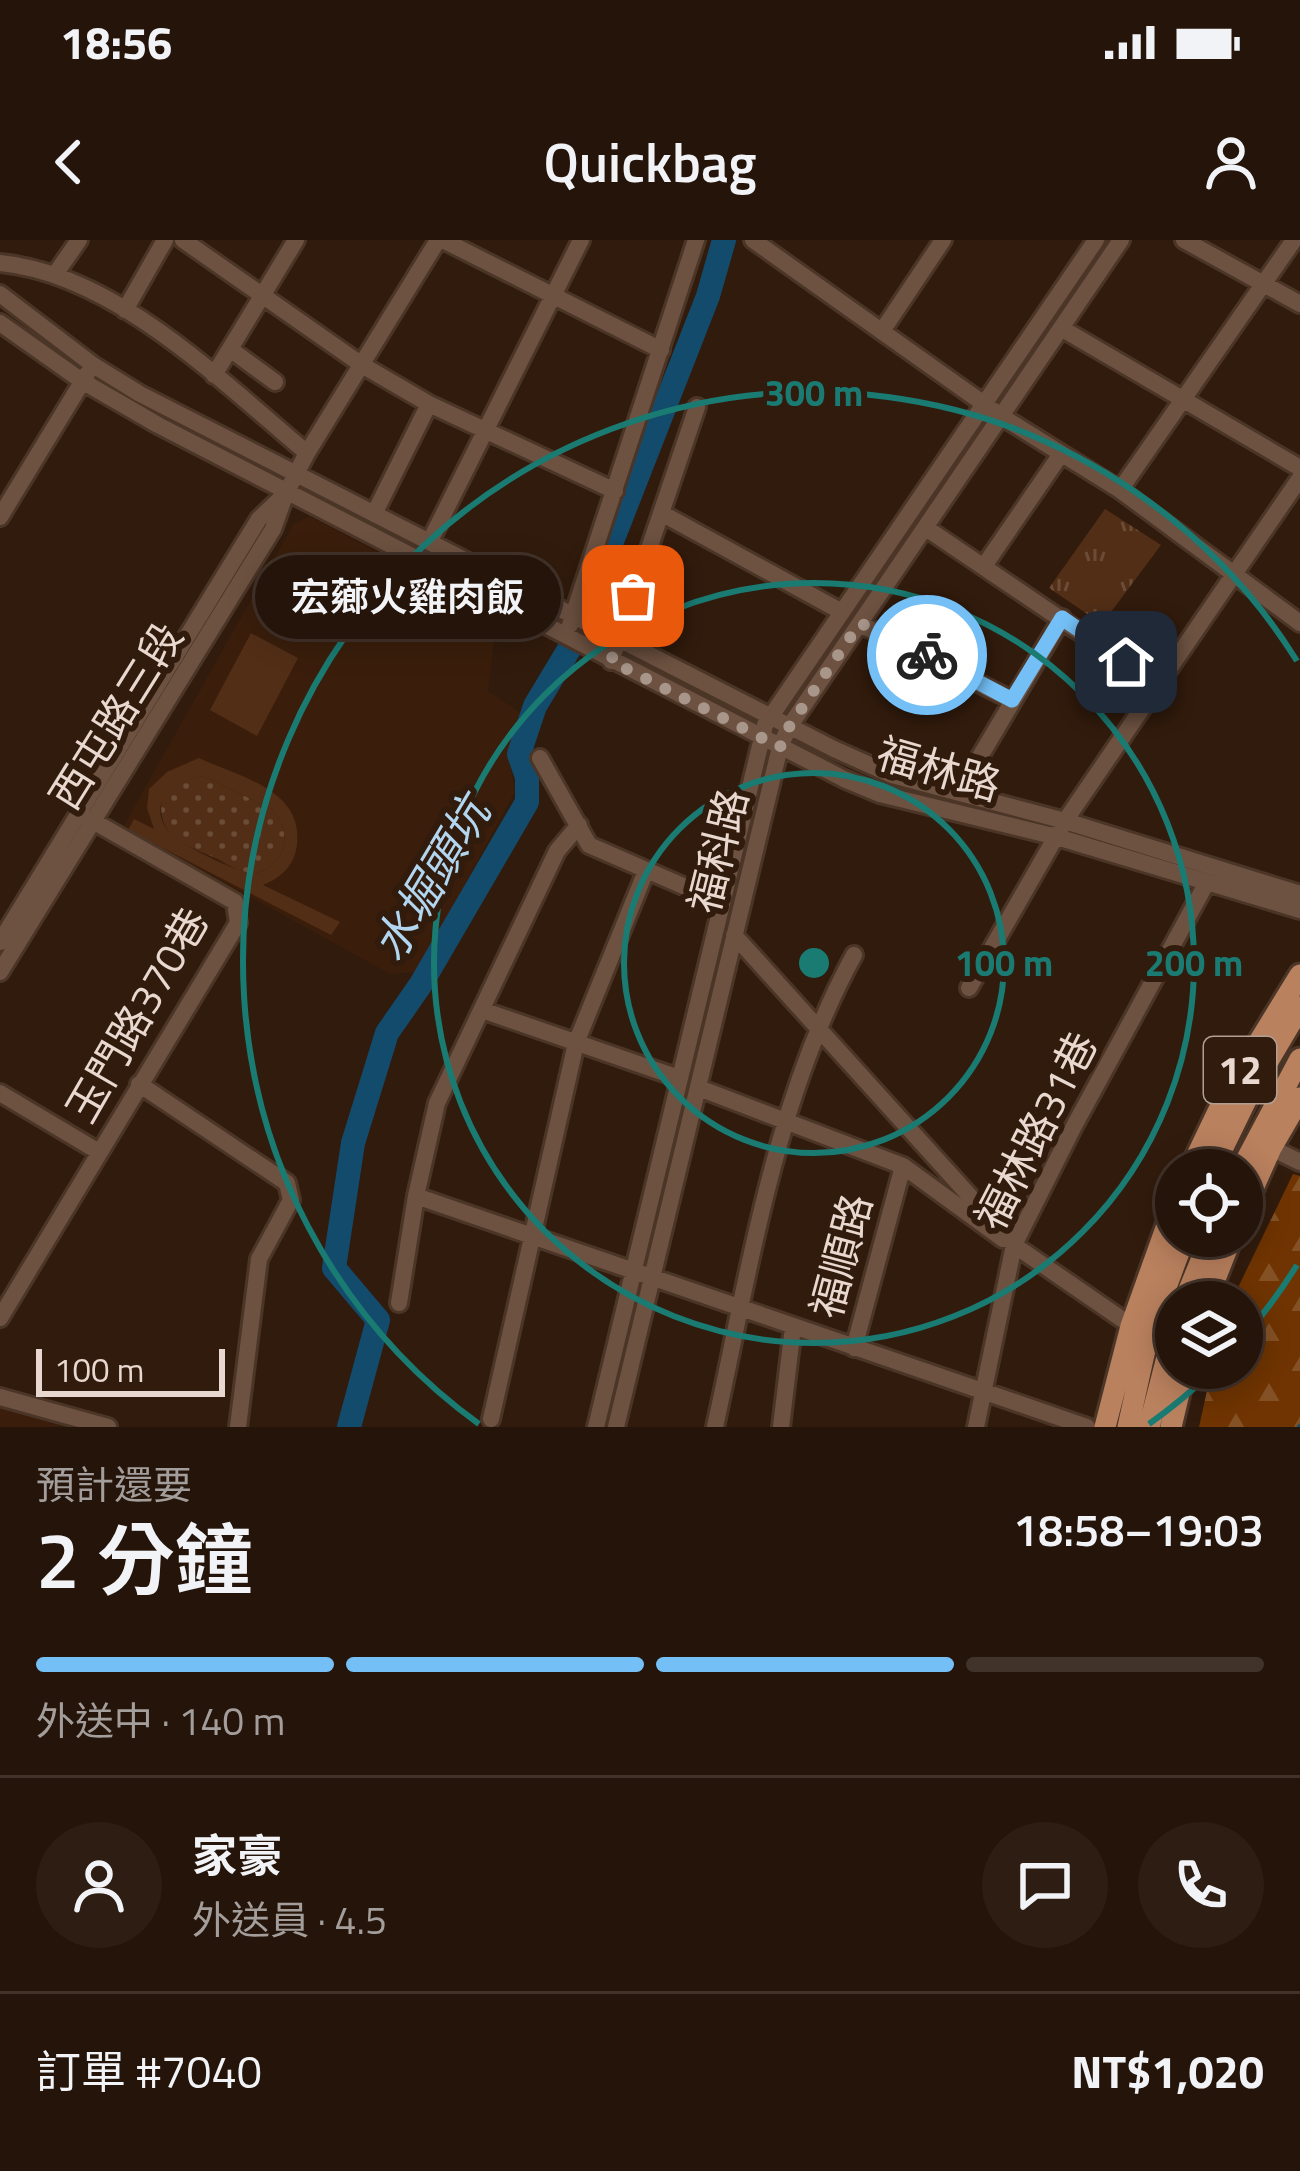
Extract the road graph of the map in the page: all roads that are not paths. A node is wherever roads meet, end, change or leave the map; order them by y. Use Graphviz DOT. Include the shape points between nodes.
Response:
graph roads {
  1 [pos="79,240"];
  2 [pos="165,240"];
  3 [pos="183,240"];
  4 [pos="296,240"];
  5 [pos="440,240"];
  6 [pos="581,240"];
  7 [pos="696,240"];
  8 [pos="753,240"];
  9 [pos="943,240"];
  10 [pos="1096,240"];
  11 [pos="1121,240"];
  12 [pos="1184,240"];
  13 [pos="1294,240"];
  14 [pos="0,263"];
  15 [pos="56,273"];
  16 [pos="1263,285"];
  17 [pos="0,294"];
  18 [pos="262,295"];
  19 [pos="555,296"];
  20 [pos="1300,304"];
  21 [pos="125,310"];
  22 [pos="0,323"];
  23 [pos="1061,328"];
  24 [pos="882,332"];
  25 [pos="230,349"];
  26 [pos="661,350"];
  27 [pos="362,365"];
  28 [pos="87,373"];
  29 [pos="214,375"];
  30 [pos="275,382"];
  31 [pos="1181,401"];
  32 [pos="429,404"];
  33 [pos="984,404"];
  34 [pos="697,407"];
  35 [pos="1001,416"];
  36 [pos="488,428"];
  37 [pos="307,453"];
  38 [pos="1061,454"];
  39 [pos="1300,468"];
  40 [pos="297,475"];
  41 [pos="1300,478"];
  42 [pos="1120,490"];
  43 [pos="615,491"];
  44 [pos="286,493"];
  45 [pos="374,514"];
  46 [pos="663,514"];
  47 [pos="0,517"];
  48 [pos="926,528"];
  49 [pos="430,542"];
  50 [pos="984,566"];
  51 [pos="1233,574"];
  52 [pos="842,612"];
  53 [pos="1062,618"];
  54 [pos="581,620"];
  55 [pos="860,623"];
  56 [pos="1300,623"];
  57 [pos="618,637"];
  58 [pos="573,641"];
  59 [pos="611,661"];
  60 [pos="1158,685"];
  61 [pos="1012,700"];
  62 [pos="771,717"];
  63 [pos="789,727"];
  64 [pos="771,743"];
  65 [pos="540,758"];
  66 [pos="959,792"];
  67 [pos="86,817"];
  68 [pos="579,825"];
  69 [pos="1061,829"];
  70 [pos="646,871"];
  71 [pos="1206,884"];
  72 [pos="1300,893"];
  73 [pos="723,896"];
  74 [pos="1300,910"];
  75 [pos="734,935"];
  76 [pos="0,942"];
  77 [pos="854,955"];
  78 [pos="0,972"];
  79 [pos="1300,976"];
  80 [pos="969,988"];
  81 [pos="1300,1007"];
  82 [pos="482,1010"];
  83 [pos="817,1028"];
  84 [pos="576,1043"];
  85 [pos="1300,1059"];
  86 [pos="679,1078"];
  87 [pos="139,1084"];
  88 [pos="699,1088"];
  89 [pos="0,1093"];
  90 [pos="1300,1098"];
  91 [pos="785,1122"];
  92 [pos="1271,1148"];
  93 [pos="1200,1149"];
  94 [pos="1222,1149"];
  95 [pos="1252,1149"];
  96 [pos="98,1152"];
  97 [pos="1300,1162"];
  98 [pos="903,1166"];
  99 [pos="1263,1166"];
  100 [pos="416,1196"];
  101 [pos="533,1236"];
  102 [pos="1015,1246"];
  103 [pos="633,1270"];
  104 [pos="651,1277"];
  105 [pos="399,1303"];
  106 [pos="741,1309"];
  107 [pos="0,1318"];
  108 [pos="793,1327"];
  109 [pos="1155,1341"];
  110 [pos="854,1348"];
  111 [pos="1180,1389"];
  112 [pos="982,1392"];
  113 [pos="0,1397"];
  114 [pos="491,1418"];
  115 [pos="108,1427"];
  116 [pos="238,1427"];
  117 [pos="596,1427"];
  118 [pos="616,1427"];
  119 [pos="716,1427"];
  120 [pos="781,1427"];
  121 [pos="976,1427"];
  122 [pos="1087,1427"];
  123 [pos="1105,1427"];
  124 [pos="1127,1427"];
  125 [pos="1149,1427"];
  126 [pos="1171,1427"];
  1 -- 15 [label="street"];
  2 -- 21 [label="street"];
  3 -- 18 [label="street"];
  4 -- 18 [label="street"];
  5 -- 19 [label="street"];
  5 -- 27 [label="street, 西屯路三段"];
  6 -- 19 [label="street"];
  7 -- 26 [label="street"];
  8 -- 24 [label="street"];
  9 -- 24 [label="street"];
  10 -- 33 [label="street, 福科路"];
  11 -- 23 [label="street, 福科路"];
  12 -- 16 [label="street"];
  13 -- 16 [label="street"];
  14 -- 15 [label="street"];
  15 -- 21 [label="street"];
  16 -- 20 [label="street"];
  16 -- 31 [label="street"];
  17 -- 28 [label="street, 福林路"];
  18 -- 25 [label="street"];
  18 -- 27 [label="street"];
  19 -- 26 [label="street"];
  19 -- 36 [label="street"];
  21 -- 29 [label="street"];
  22 -- 28 [label="street, 福林路"];
  23 -- 31 [label="street"];
  23 -- 35 [label="street, 福科路"];
  24 -- 33 [label="street"];
  25 -- 29 [label="street"];
  25 -- 30 [label="street"];
  26 -- 43 [label="street"];
  27 -- 32 [label="street"];
  27 -- 37 [label="street, 西屯路三段"];
  28 -- 40 [label="street, 福林路"];
  28 -- 44 [label="street, 福林路"];
  28 -- 47 [label="street"];
  29 -- 37 [label="street"];
  31 -- 39 [label="street"];
  31 -- 42 [label="street"];
  32 -- 36 [label="street"];
  32 -- 45 [label="street"];
  33 -- 35 [label="street"];
  33 -- 52 [label="street, 福科路"];
  34 -- 46 [label="street"];
  35 -- 38 [label="street"];
  35 -- 48 [label="street, 福科路"];
  36 -- 43 [label="street"];
  36 -- 49 [label="street"];
  37 -- 40 [label="street, 西屯路三段"];
  38 -- 42 [label="street"];
  38 -- 50 [label="street"];
  40 -- 44 [label="street, 西屯路三段"];
  40 -- 45 [label="street, 福林路"];
  41 -- 51 [label="street"];
  42 -- 51 [label="street"];
  43 -- 54 [label="street"];
  44 -- 58 [label="street, 福林路"];
  44 -- 67 [label="street, 西屯路三段" via="274,529"];
  45 -- 49 [label="street, 福林路"];
  46 -- 52 [label="street"];
  46 -- 57 [label="street"];
  48 -- 50 [label="street"];
  48 -- 55 [label="street, 福科路"];
  49 -- 54 [label="street, 福林路"];
  50 -- 53 [label="street"];
  51 -- 56 [label="street"];
  51 -- 60 [label="street"];
  52 -- 62 [label="street, 福科路"];
  53 -- 60 [label="street"];
  53 -- 61 [label="street"];
  54 -- 57 [label="street, 福林路"];
  54 -- 58 [label="street"];
  55 -- 61 [label="street"];
  55 -- 63 [label="street, 福科路"];
  57 -- 59 [label="street"];
  57 -- 62 [label="street, 福林路"];
  58 -- 59 [label="street, 福林路"];
  59 -- 64 [label="street, 福林路"];
  60 -- 69 [label="street"];
  61 -- 66 [label="street"];
  62 -- 63 [label="street, 福林路"];
  62 -- 64 [label="street, 福科路"];
  63 -- 64 [label="street, 福科路"];
  63 -- 66 [label="street, 福林路" via="892,775"];
  64 -- 69 [label="street, 福林路" via="880,794"];
  64 -- 73 [label="street, 福科路"];
  64 -- 75 [label="street, 福科路"];
  65 -- 68 [label="street"];
  66 -- 69 [label="street, 福林路"];
  67 -- 76 [label="street, 西屯路三段"];
  67 -- 78 [label="street, 西屯路三段"];
  67 -- 87 [label="street, 玉門路370巷" via="235,902 238,911"];
  68 -- 70 [label="street" via="590,845"];
  68 -- 82 [label="street" via="557,851"];
  69 -- 71 [label="street, 福林路"];
  69 -- 72 [label="street, 福林路"];
  69 -- 80 [label="street"];
  70 -- 73 [label="street"];
  70 -- 84 [label="street"];
  71 -- 74 [label="street, 福林路"];
  71 -- 102 [label="street, 福林路31巷"];
  73 -- 86 [label="street, 福科路"];
  75 -- 83 [label="street"];
  75 -- 88 [label="street, 福科路"];
  77 -- 83 [label="street"];
  79 -- 93 [label="main road, 12"];
  81 -- 94 [label="main road, 12"];
  82 -- 84 [label="street"];
  82 -- 100 [label="street" via="436,1102"];
  83 -- 91 [label="street"];
  83 -- 102 [label="street"];
  84 -- 86 [label="street"];
  84 -- 101 [label="street"];
  85 -- 95 [label="main road, 12"];
  86 -- 103 [label="street, 福科路"];
  87 -- 96 [label="street, 玉門路370巷"];
  87 -- 116 [label="street" via="287,1183 291,1200 259,1259"];
  88 -- 91 [label="street, 福順路"];
  88 -- 104 [label="street, 福科路"];
  89 -- 96 [label="street"];
  90 -- 92 [label="main road, 12"];
  91 -- 98 [label="street, 福順路"];
  91 -- 106 [label="street"];
  92 -- 97 [label="street"];
  92 -- 99 [label="main road, 12"];
  96 -- 107 [label="street, 玉門路370巷"];
  98 -- 102 [label="street"];
  98 -- 110 [label="street, 福順路"];
  100 -- 101 [label="street"];
  100 -- 105 [label="street"];
  101 -- 103 [label="street"];
  101 -- 114 [label="street"];
  102 -- 109 [label="street"];
  102 -- 112 [label="street, 福林路31巷"];
  103 -- 104 [label="street"];
  103 -- 117 [label="street, 福科路"];
  104 -- 106 [label="street"];
  104 -- 118 [label="street, 福科路"];
  106 -- 108 [label="street"];
  106 -- 119 [label="street"];
  108 -- 110 [label="street"];
  108 -- 120 [label="street"];
  109 -- 123 [label="main road"];
  109 -- 124 [label="main road"];
  109 -- 125 [label="main road"];
  110 -- 112 [label="street"];
  111 -- 126 [label="main road"];
  112 -- 121 [label="street, 福林路31巷"];
  112 -- 122 [label="street"];
  113 -- 115 [label="street"];
}
